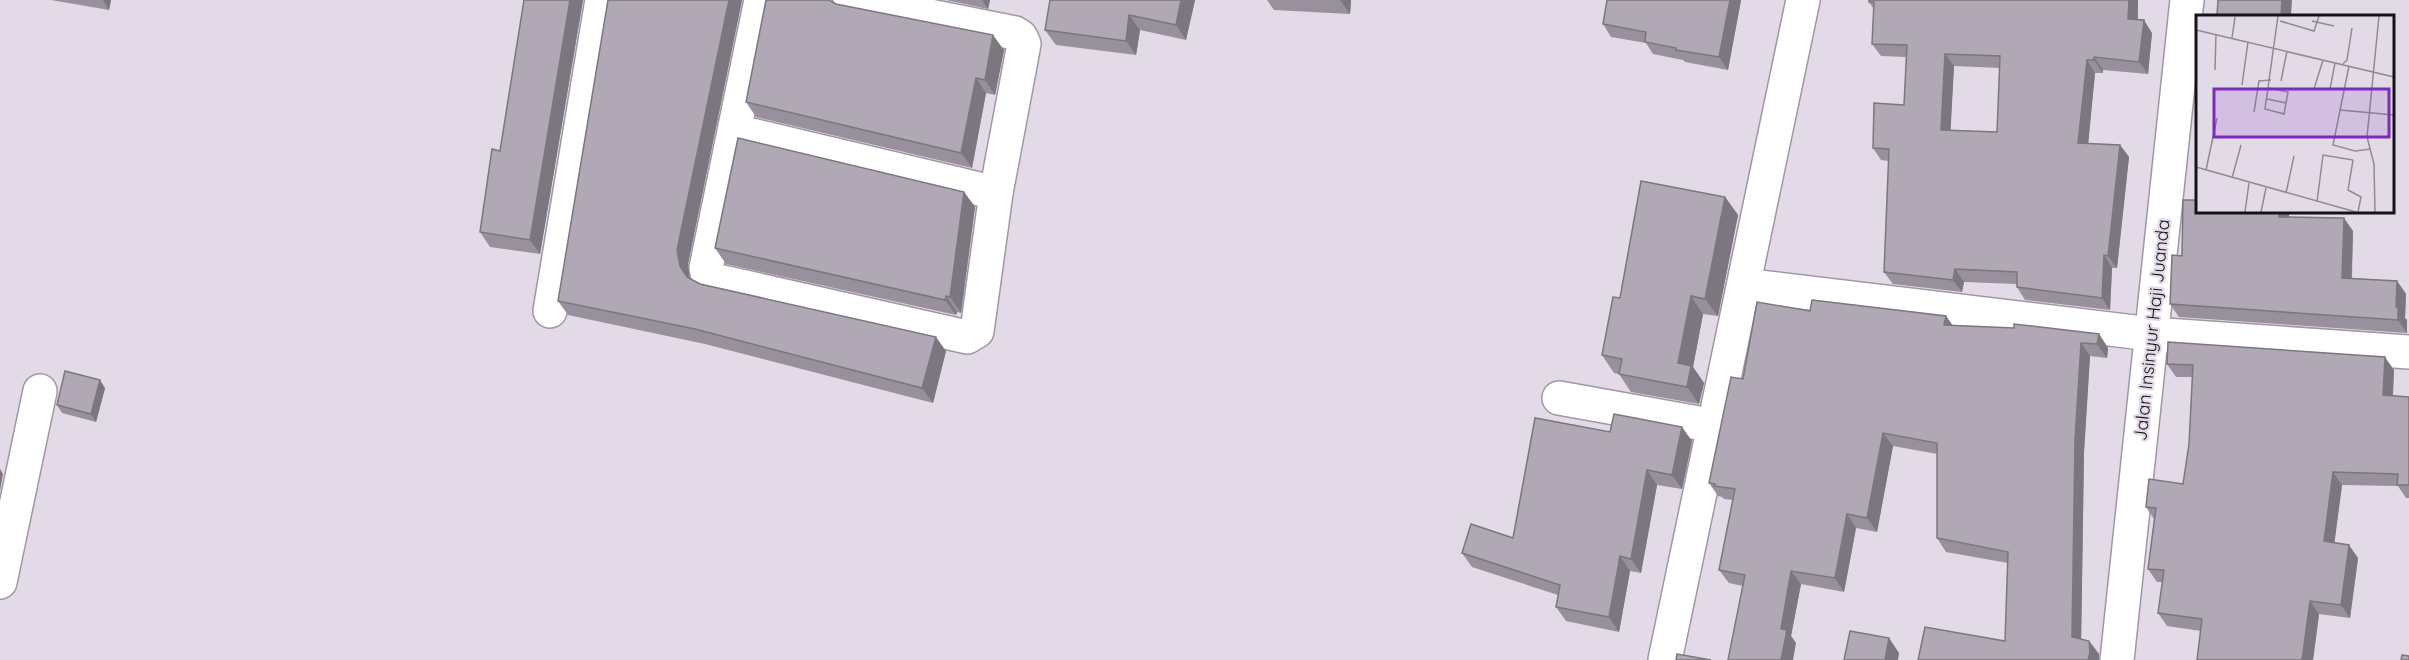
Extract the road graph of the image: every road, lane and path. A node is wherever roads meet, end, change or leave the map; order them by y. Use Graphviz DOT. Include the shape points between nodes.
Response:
graph roads {
  1 [pos="602,0"];
  2 [pos="761,0"];
  3 [pos="850,0"];
  4 [pos="1803,0"];
  5 [pos="2187,0"];
  6 [pos="735,131"];
  7 [pos="996,193"];
  8 [pos="1744,285"];
  9 [pos="549,311"];
  10 [pos="2151,334"];
  11 [pos="2409,352"];
  12 [pos="40,391"];
  13 [pos="1559,398"];
  14 [pos="1715,426"];
  15 [pos="0,582"];
  16 [pos="1665,660"];
  17 [pos="2117,660"];
  1 -- 9 [label="street"];
  2 -- 6 [label="street"];
  3 -- 7 [label="street" via="1021,37 1024,44"];
  4 -- 8 [label="street"];
  5 -- 10 [label="street, Jalan Insinyur Haji Juanda"];
  6 -- 7 [label="street"];
  6 -- 7 [label="street" via="706,268 714,280 967,337 977,331"];
  8 -- 10 [label="street"];
  8 -- 14 [label="street"];
  10 -- 11 [label="street"];
  10 -- 17 [label="street, Jalan Insinyur Haji Juanda"];
  12 -- 15 [label="street"];
  13 -- 14 [label="street"];
  14 -- 16 [label="street"];
}
